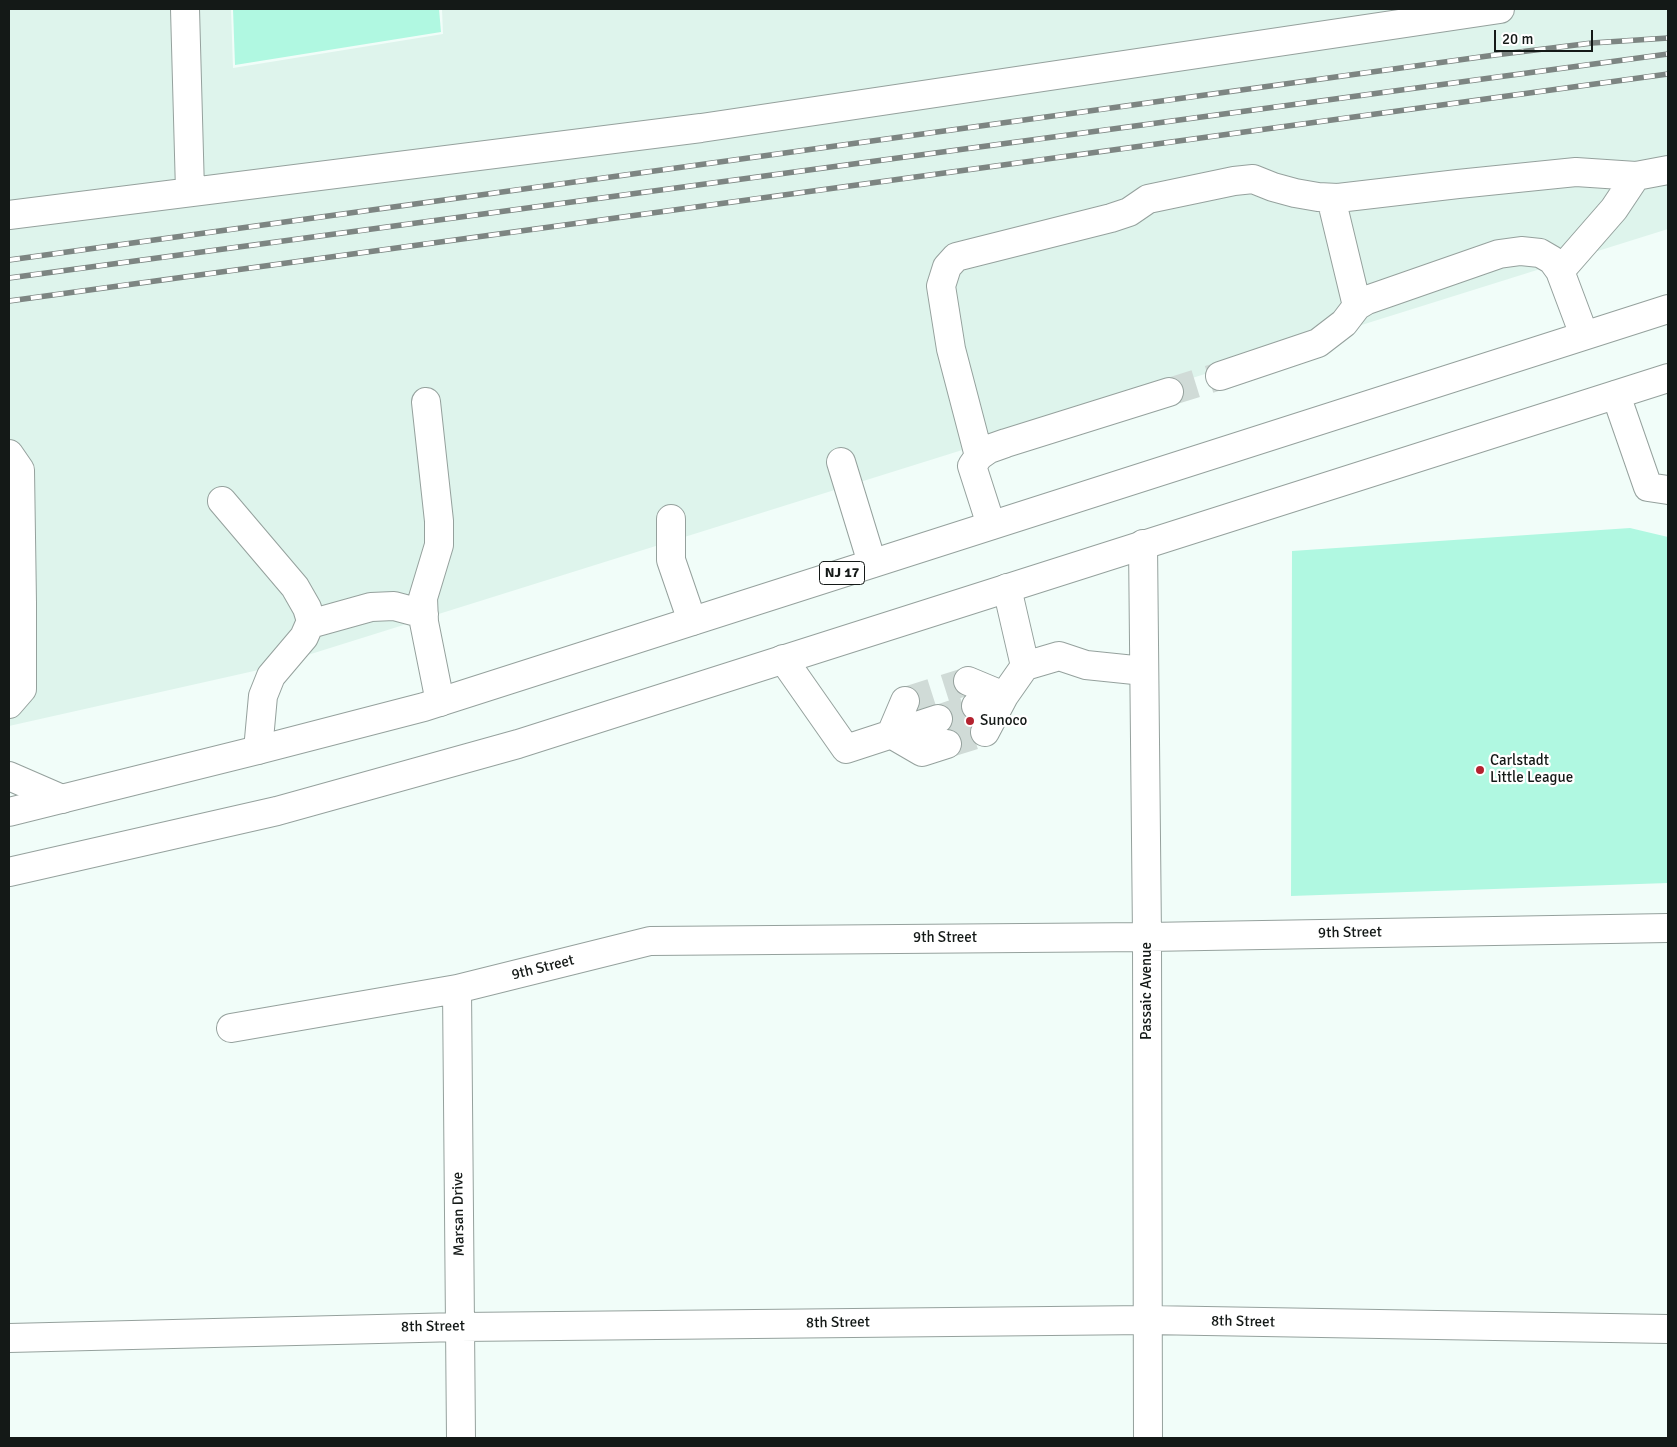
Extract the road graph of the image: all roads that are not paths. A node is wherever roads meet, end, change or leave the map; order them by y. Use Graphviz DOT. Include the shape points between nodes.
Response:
graph roads {
  1 [pos="185,9"];
  2 [pos="1500,9"];
  3 [pos="1668,170"];
  4 [pos="1636,176"];
  5 [pos="190,191"];
  6 [pos="1331,198"];
  7 [pos="9,214"];
  8 [pos="1560,271"];
  9 [pos="1357,306"];
  10 [pos="1668,309"];
  11 [pos="1584,335"];
  12 [pos="1220,376"];
  13 [pos="1668,378"];
  14 [pos="1169,392"];
  15 [pos="1616,395"];
  16 [pos="426,402"];
  17 [pos="9,454"];
  18 [pos="979,456"];
  19 [pos="841,462"];
  20 [pos="1668,490"];
  21 [pos="222,501"];
  22 [pos="671,519"];
  23 [pos="991,525"];
  24 [pos="1143,544"];
  25 [pos="872,563"];
  26 [pos="1007,588"];
  27 [pos="424,614"];
  28 [pos="692,621"];
  29 [pos="310,624"];
  30 [pos="783,659"];
  31 [pos="1025,666"];
  32 [pos="1144,671"];
  33 [pos="972,693"];
  34 [pos="1004,696"];
  35 [pos="440,702"];
  36 [pos="905,702"];
  37 [pos="9,704"];
  38 [pos="938,719"];
  39 [pos="985,732"];
  40 [pos="891,734"];
  41 [pos="947,744"];
  42 [pos="258,750"];
  43 [pos="9,776"];
  44 [pos="62,798"];
  45 [pos="9,812"];
  46 [pos="9,872"];
  47 [pos="1668,928"];
  48 [pos="1147,937"];
  49 [pos="457,989"];
  50 [pos="231,1028"];
  51 [pos="1148,1320"];
  52 [pos="460,1327"];
  53 [pos="1668,1329"];
  54 [pos="9,1338"];
  55 [pos="462,1438"];
  56 [pos="1148,1438"];
  1 -- 5 [label="main road"];
  2 -- 5 [label="main road" via="701,128"];
  3 -- 4 [label="main road"];
  4 -- 6 [label="main road" via="1576,172"];
  4 -- 8 [label="main road" via="1614,209"];
  5 -- 7 [label="main road"];
  6 -- 9 [label="main road"];
  6 -- 18 [label="main road" via="1295,193 1253,179 1234,181 1148,199 1129,212 1111,218 956,257 947,268 941,286 951,349"];
  8 -- 9 [label="main road" via="1552,260 1540,253 1499,254"];
  8 -- 11 [label="main road"];
  9 -- 12 [label="main road" via="1344,323 1318,343"];
  10 -- 11 [label="main road, NJ 17"];
  11 -- 23 [label="main road, NJ 17"];
  13 -- 15 [label="main road"];
  14 -- 18 [label="main road" via="1006,443"];
  15 -- 20 [label="main road" via="1648,486"];
  15 -- 24 [label="main road"];
  16 -- 27 [label="main road" via="439,545 423,598"];
  17 -- 37 [label="main road" via="20,470 22,689"];
  18 -- 23 [label="main road" via="972,466"];
  19 -- 25 [label="main road"];
  21 -- 29 [label="main road" via="295,587 307,608"];
  22 -- 28 [label="main road" via="671,560"];
  23 -- 25 [label="main road, NJ 17"];
  24 -- 26 [label="main road"];
  24 -- 32 [label="main road, Passaic Avenue"];
  25 -- 28 [label="main road, NJ 17"];
  26 -- 30 [label="main road"];
  26 -- 31 [label="main road"];
  27 -- 29 [label="main road" via="394,606 371,607"];
  27 -- 35 [label="main road"];
  28 -- 35 [label="main road, NJ 17"];
  29 -- 42 [label="main road" via="304,637 268,682 263,696"];
  30 -- 40 [label="main road" via="846,749"];
  30 -- 46 [label="main road" via="518,744 278,812"];
  31 -- 32 [label="main road" via="1059,656 1086,665"];
  31 -- 34 [label="main road"];
  32 -- 48 [label="main road, Passaic Avenue"];
  33 -- 34 [label="main road"];
  34 -- 39 [label="main road"];
  35 -- 42 [label="main road, NJ 17"];
  36 -- 40 [label="main road"];
  38 -- 40 [label="main road"];
  40 -- 41 [label="main road" via="922,752"];
  42 -- 44 [label="main road, NJ 17"];
  43 -- 44 [label="main road"];
  44 -- 45 [label="main road, NJ 17"];
  47 -- 48 [label="main road, 9th Street"];
  48 -- 49 [label="main road, 9th Street" via="650,941"];
  48 -- 51 [label="main road, Passaic Avenue"];
  49 -- 50 [label="main road, 9th Street"];
  49 -- 52 [label="main road, Marsan Drive"];
  51 -- 52 [label="main road, 8th Street"];
  51 -- 53 [label="main road, 8th Street"];
  51 -- 56 [label="main road, Passaic Avenue"];
  52 -- 54 [label="main road, 8th Street"];
  52 -- 55 [label="main road, Marsan Drive"];
}
